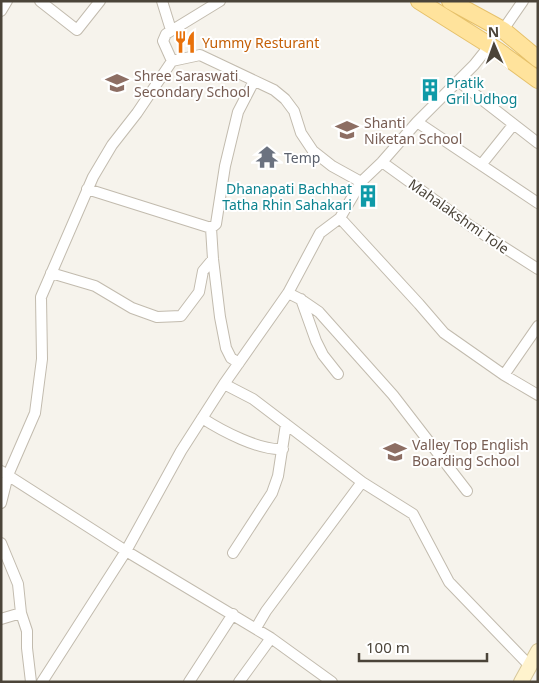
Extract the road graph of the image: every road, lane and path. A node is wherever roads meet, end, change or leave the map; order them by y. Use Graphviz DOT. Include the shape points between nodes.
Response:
graph roads {
  1 [pos="7,1"];
  2 [pos="40,1"];
  3 [pos="100,1"];
  4 [pos="162,1"];
  5 [pos="220,1"];
  6 [pos="418,1"];
  7 [pos="450,1"];
  8 [pos="523,1"];
  9 [pos="1,12"];
  10 [pos="171,30"];
  11 [pos="501,30"];
  12 [pos="490,45"];
  13 [pos="538,59"];
  14 [pos="172,61"];
  15 [pos="538,80"];
  16 [pos="458,81"];
  17 [pos="254,82"];
  18 [pos="417,122"];
  19 [pos="513,125"];
  20 [pos="538,143"];
  21 [pos="382,162"];
  22 [pos="481,166"];
  23 [pos="361,182"];
  24 [pos="87,189"];
  25 [pos="538,204"];
  26 [pos="340,218"];
  27 [pos="211,228"];
  28 [pos="213,259"];
  29 [pos="538,269"];
  30 [pos="51,273"];
  31 [pos="288,294"];
  32 [pos="300,298"];
  33 [pos="538,326"];
  34 [pos="238,363"];
  35 [pos="338,374"];
  36 [pos="504,375"];
  37 [pos="224,384"];
  38 [pos="538,395"];
  39 [pos="202,418"];
  40 [pos="286,424"];
  41 [pos="283,449"];
  42 [pos="4,473"];
  43 [pos="362,482"];
  44 [pos="468,491"];
  45 [pos="1,504"];
  46 [pos="1,543"];
  47 [pos="126,552"];
  48 [pos="233,553"];
  49 [pos="21,613"];
  50 [pos="233,614"];
  51 [pos="1,619"];
  52 [pos="256,628"];
  53 [pos="271,638"];
  54 [pos="538,651"];
  55 [pos="530,666"];
  56 [pos="31,682"];
  57 [pos="42,682"];
  58 [pos="189,682"];
  59 [pos="239,682"];
  60 [pos="332,682"];
  61 [pos="522,682"];
  1 -- 9 [label="street"];
  2 -- 3 [label="street" via="77,30"];
  4 -- 10 [label="street"];
  5 -- 10 [label="street"];
  6 -- 12 [label="main road"];
  7 -- 11 [label="main road"];
  8 -- 11 [label="street"];
  10 -- 14 [label="street" via="163,42"];
  11 -- 12 [label="main road"];
  11 -- 13 [label="main road"];
  12 -- 15 [label="main road"];
  12 -- 16 [label="street"];
  14 -- 17 [label="street" via="200,55"];
  14 -- 24 [label="street" via="112,145"];
  16 -- 18 [label="street"];
  16 -- 19 [label="street"];
  17 -- 23 [label="street" via="274,90 285,99 313,151"];
  17 -- 27 [label="street" via="238,112 216,224"];
  18 -- 21 [label="street"];
  18 -- 22 [label="street"];
  19 -- 20 [label="street"];
  19 -- 22 [label="street"];
  21 -- 23 [label="street"];
  21 -- 29 [label="street, Mahalakshmi Tole" via="472,227"];
  22 -- 25 [label="street"];
  23 -- 26 [label="street"];
  24 -- 27 [label="street"];
  24 -- 30 [label="street"];
  26 -- 31 [label="street" via="320,233"];
  26 -- 36 [label="street" via="444,333"];
  27 -- 28 [label="street"];
  28 -- 30 [label="street" via="203,271 199,292 181,316 157,317 132,308 95,286"];
  28 -- 34 [label="street" via="226,348"];
  30 -- 42 [label="street" via="41,297 42,359 35,413"];
  31 -- 32 [label="street"];
  31 -- 34 [label="street"];
  32 -- 35 [label="street" via="319,348"];
  32 -- 44 [label="street" via="319,312 393,396"];
  33 -- 36 [label="street"];
  34 -- 37 [label="street"];
  36 -- 38 [label="street"];
  37 -- 39 [label="street"];
  37 -- 40 [label="street" via="253,399"];
  39 -- 41 [label="street" via="224,432 274,450"];
  39 -- 47 [label="street" via="180,451"];
  40 -- 41 [label="street"];
  40 -- 43 [label="street"];
  41 -- 48 [label="street" via="272,493"];
  42 -- 45 [label="street"];
  42 -- 47 [label="street"];
  43 -- 52 [label="street"];
  43 -- 55 [label="street" via="413,514 449,582"];
  46 -- 49 [label="street" via="18,584"];
  47 -- 50 [label="street"];
  47 -- 57 [label="street"];
  49 -- 51 [label="street"];
  49 -- 56 [label="street" via="27,631"];
  50 -- 52 [label="street"];
  50 -- 58 [label="street"];
  52 -- 53 [label="street"];
  53 -- 59 [label="street"];
  53 -- 60 [label="street"];
  54 -- 55 [label="street"];
  55 -- 61 [label="street"];
}
